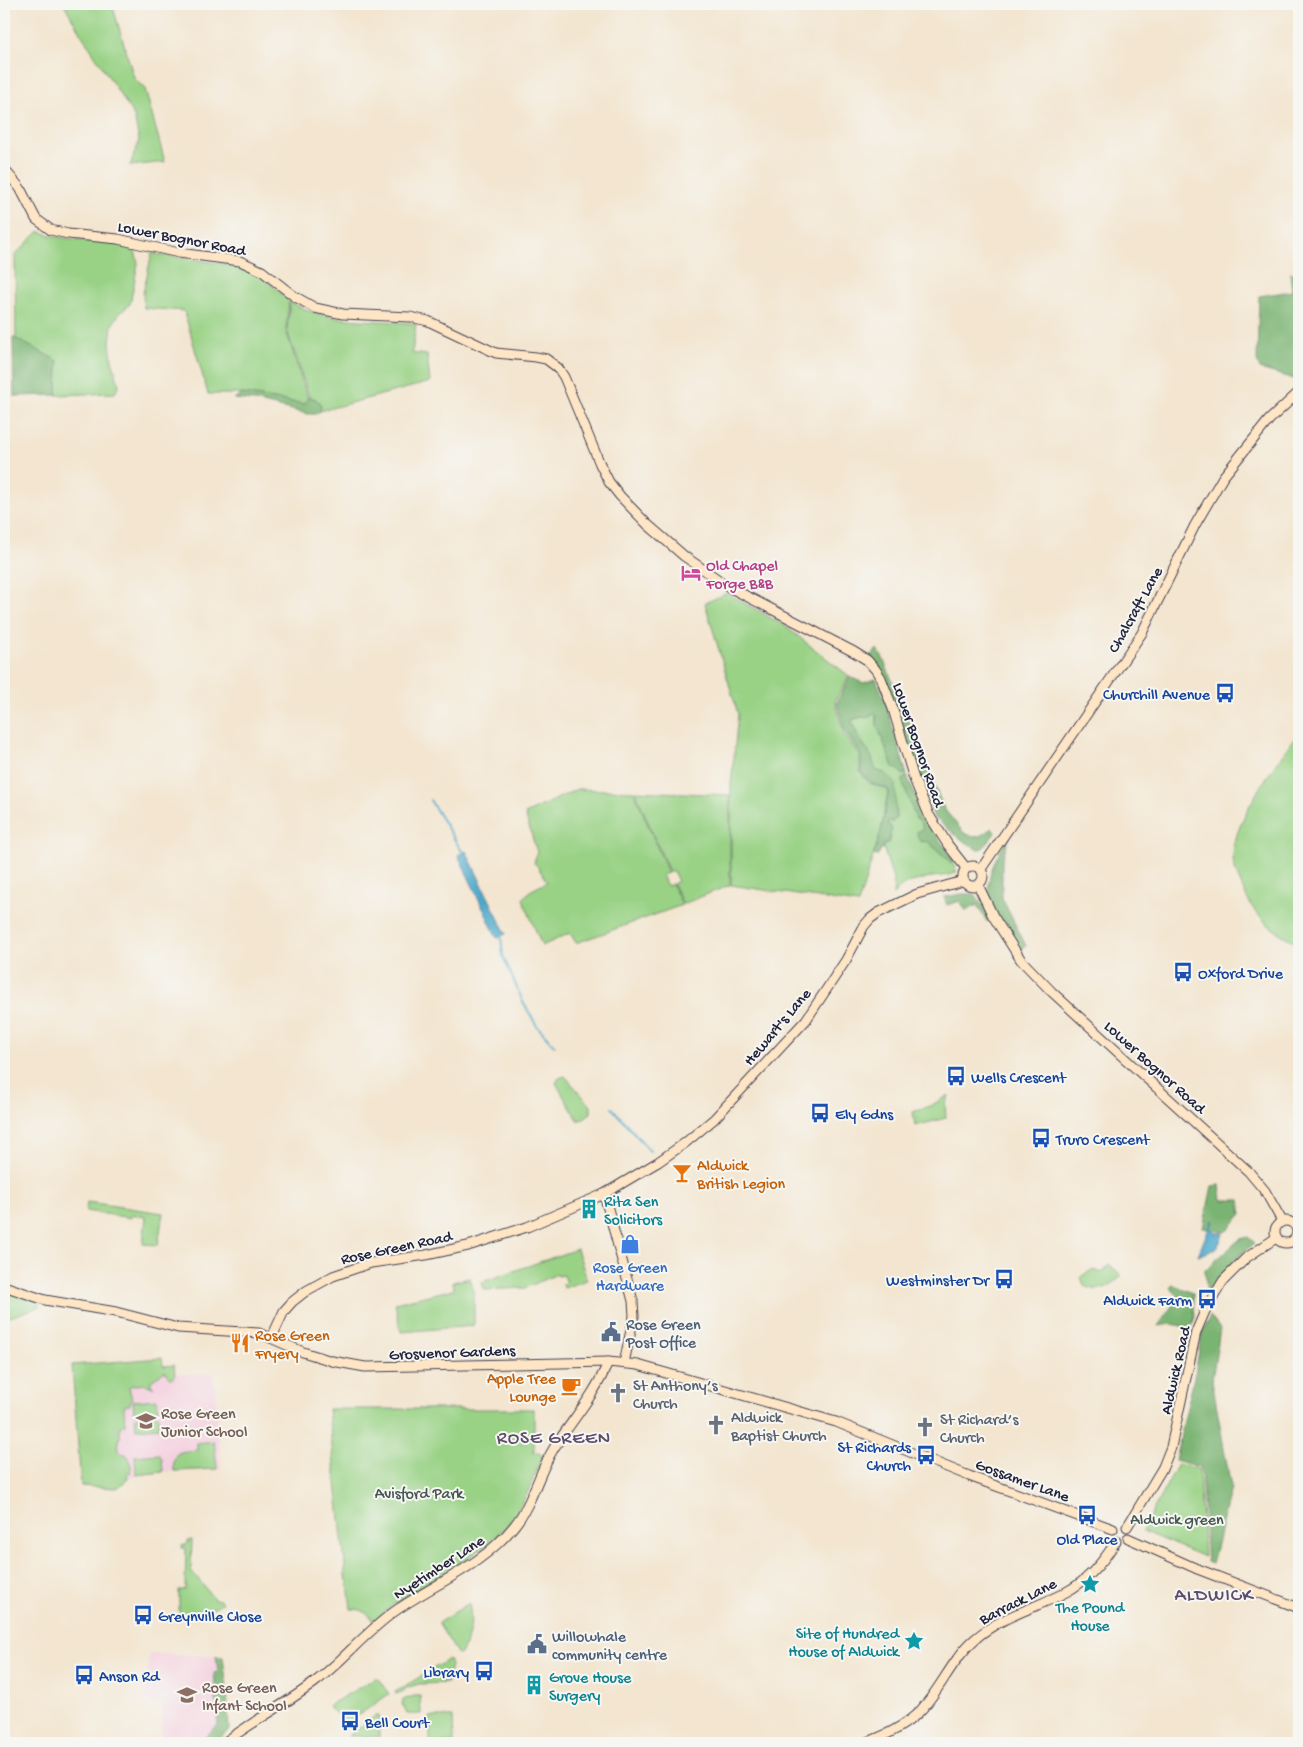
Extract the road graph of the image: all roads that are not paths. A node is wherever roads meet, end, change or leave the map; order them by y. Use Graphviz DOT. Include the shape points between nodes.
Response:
graph roads {
  1 [pos="4,169"];
  2 [pos="1299,392"];
  3 [pos="966,868"];
  4 [pos="980,869"];
  5 [pos="963,881"];
  6 [pos="978,884"];
  7 [pos="604,1194"];
  8 [pos="1282,1221"];
  9 [pos="1298,1225"];
  10 [pos="1276,1238"];
  11 [pos="4,1286"];
  12 [pos="272,1337"];
  13 [pos="608,1362"];
  14 [pos="624,1363"];
  15 [pos="638,1365"];
  16 [pos="1127,1527"];
  17 [pos="1113,1530"];
  18 [pos="1128,1538"];
  19 [pos="1116,1541"];
  20 [pos="1299,1608"];
  21 [pos="224,1743"];
  22 [pos="865,1743"];
  1 -- 3 [label="street, Lower Bognor Road" via="20,188 36,219 51,230 240,261 262,271 315,308 344,314 392,315 428,321 496,353 542,357 552,363 564,377 609,482 647,524 684,556 729,587 854,652 875,669 888,694 905,754 928,815"];
  2 -- 4 [label="street, Chalcraft Lane" via="1269,420 1223,477 1195,525 1142,633"];
  3 -- 4 [label="street"];
  3 -- 5 [label="street" via="962,874"];
  4 -- 6 [label="street" via="983,876"];
  5 -- 6 [label="street" via="972,886"];
  5 -- 7 [label="street, Hewart's Lane" via="917,894 870,919 806,1020 714,1119 668,1154"];
  6 -- 8 [label="street, Lower Bognor Road" via="1020,960 1249,1172 1265,1191"];
  7 -- 12 [label="street, Rose Green Road" via="501,1237 434,1253 371,1263 333,1276 292,1302"];
  7 -- 14 [label="street" via="633,1301 634,1316"];
  8 -- 9 [label="street"];
  8 -- 10 [label="street" via="1275,1228"];
  9 -- 10 [label="street" via="1292,1241 1285,1243"];
  10 -- 16 [label="street, Aldwick Road" via="1246,1258 1223,1281 1205,1311 1196,1332 1164,1467"];
  11 -- 12 [label="street" via="45,1300 107,1310 178,1328 249,1332"];
  12 -- 13 [label="street, Grosvenor Gardens" via="303,1352 365,1367"];
  13 -- 14 [label="street, Grosvenor Gardens"];
  13 -- 21 [label="street, Nyetimber Lane" via="602,1378 551,1453 526,1509 495,1547 477,1562 414,1598 382,1621 316,1681"];
  14 -- 15 [label="street, Grosvenor Gardens"];
  15 -- 17 [label="street, Gossamer Lane" via="836,1422"];
  16 -- 17 [label="street" via="1120,1525"];
  16 -- 18 [label="street"];
  17 -- 19 [label="street"];
  18 -- 19 [label="street"];
  18 -- 20 [label="street"];
  19 -- 22 [label="street, Barrack Lane" via="1088,1576 1068,1591 1004,1620 976,1638 920,1710 895,1730"];
}
